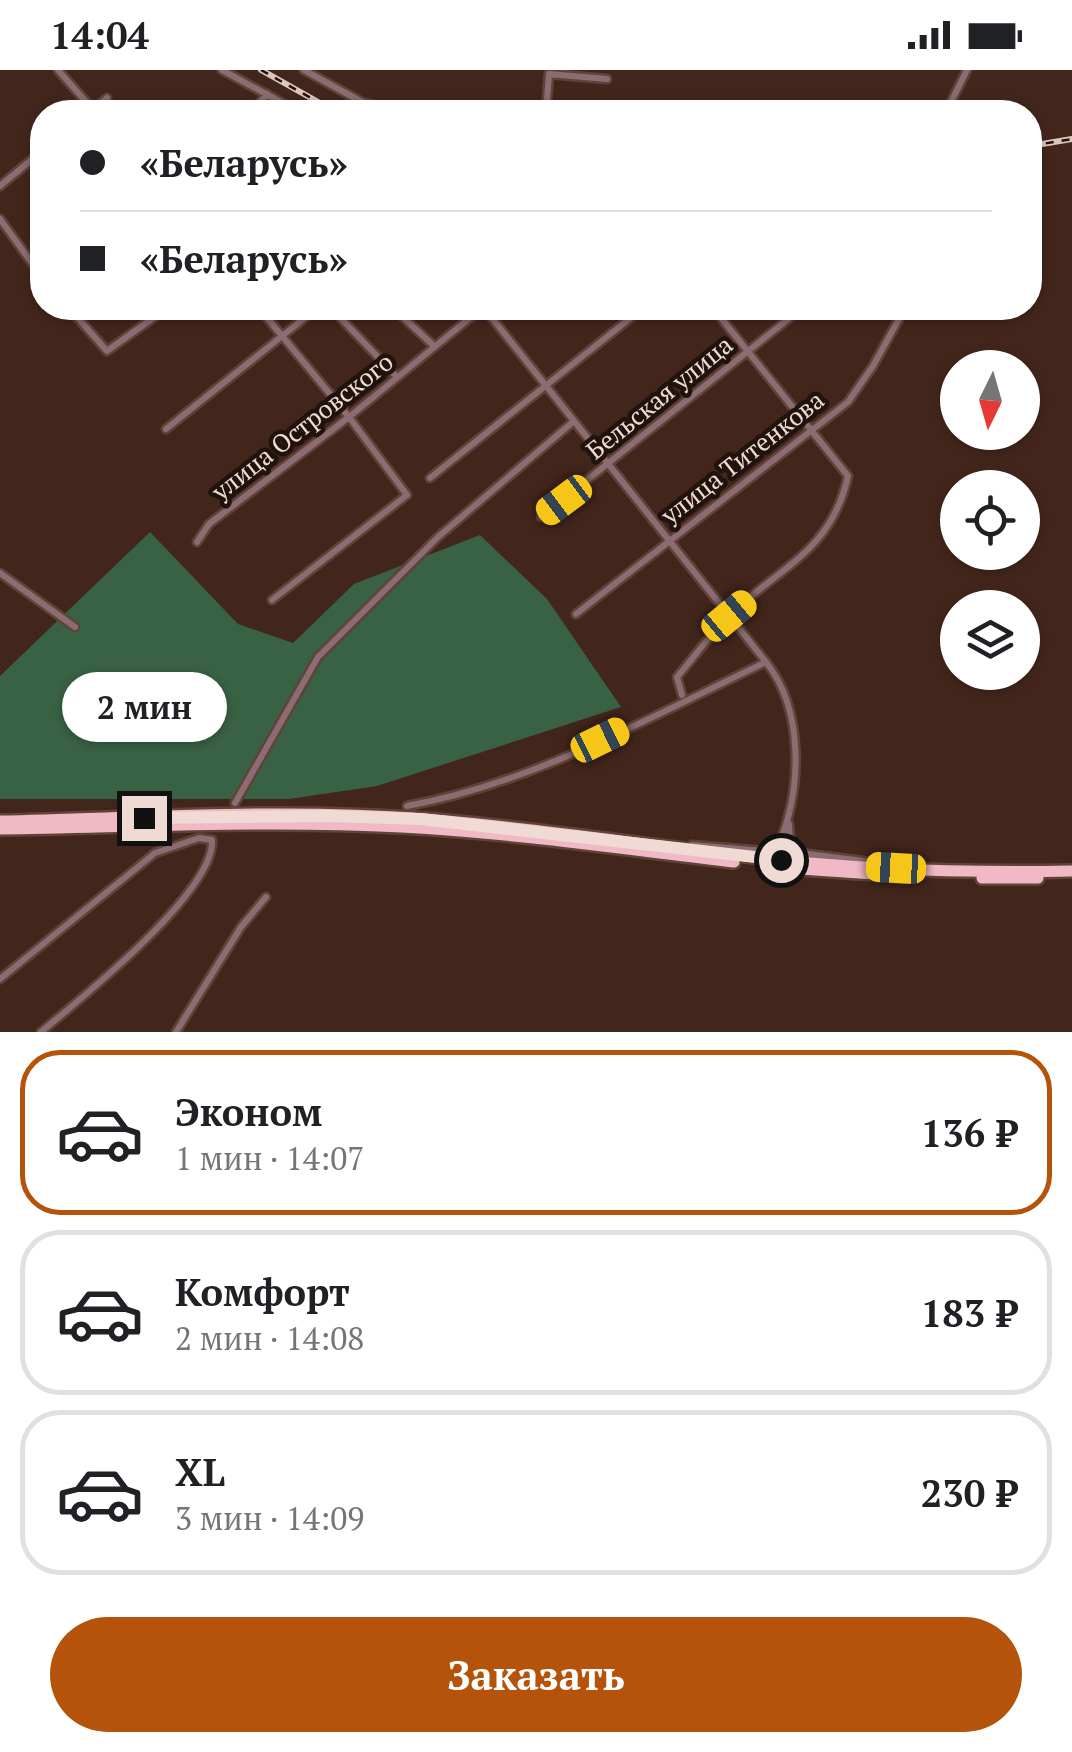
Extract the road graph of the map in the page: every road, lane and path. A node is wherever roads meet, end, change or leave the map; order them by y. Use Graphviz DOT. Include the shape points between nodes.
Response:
graph roads {
  1 [pos="58,70"];
  2 [pos="222,70"];
  3 [pos="304,70"];
  4 [pos="967,70"];
  5 [pos="607,79"];
  6 [pos="267,94"];
  7 [pos="83,100"];
  8 [pos="262,100"];
  9 [pos="278,100"];
  10 [pos="358,100"];
  11 [pos="547,100"];
  12 [pos="952,100"];
  13 [pos="30,162"];
  14 [pos="0,186"];
  15 [pos="0,219"];
  16 [pos="30,259"];
  17 [pos="80,320"];
  18 [pos="150,320"];
  19 [pos="269,320"];
  20 [pos="301,320"];
  21 [pos="342,320"];
  22 [pos="406,320"];
  23 [pos="468,320"];
  24 [pos="493,320"];
  25 [pos="628,320"];
  26 [pos="723,320"];
  27 [pos="787,320"];
  28 [pos="898,320"];
  29 [pos="281,334"];
  30 [pos="434,346"];
  31 [pos="748,351"];
  32 [pos="397,377"];
  33 [pos="546,386"];
  34 [pos="348,417"];
  35 [pos="574,421"];
  36 [pos="810,428"];
  37 [pos="166,429"];
  38 [pos="609,465"];
  39 [pos="430,478"];
  40 [pos="540,517"];
  41 [pos="668,540"];
  42 [pos="197,542"];
  43 [pos="0,573"];
  44 [pos="272,600"];
  45 [pos="576,614"];
  46 [pos="729,616"];
  47 [pos="74,627"];
  48 [pos="766,662"];
  49 [pos="682,696"];
  50 [pos="234,803"];
  51 [pos="407,806"];
  52 [pos="789,808"];
  53 [pos="0,820"];
  54 [pos="0,829"];
  55 [pos="623,840"];
  56 [pos="926,870"];
  57 [pos="1072,874"];
  58 [pos="266,897"];
  59 [pos="0,979"];
  60 [pos="41,1032"];
  61 [pos="176,1032"];
  1 -- 7 [label="street"];
  2 -- 6 [label="street"];
  3 -- 10 [label="street"];
  4 -- 12 [label="street"];
  5 -- 11 [label="street" via="550,74"];
  6 -- 8 [label="street"];
  6 -- 9 [label="street"];
  13 -- 14 [label="street"];
  15 -- 16 [label="street"];
  17 -- 18 [label="street" via="107,351"];
  19 -- 29 [label="street"];
  20 -- 29 [label="street"];
  21 -- 32 [label="street"];
  22 -- 30 [label="street"];
  23 -- 30 [label="street, улица Островского"];
  24 -- 33 [label="street"];
  25 -- 33 [label="street"];
  26 -- 31 [label="street"];
  27 -- 31 [label="street, Бельская улица"];
  28 -- 36 [label="street, улица Титенкова" via="848,402"];
  29 -- 34 [label="street"];
  29 -- 37 [label="street"];
  30 -- 32 [label="street, улица Островского"];
  31 -- 36 [label="street"];
  31 -- 38 [label="street, Бельская улица"];
  32 -- 34 [label="street, улица Островского"];
  33 -- 35 [label="street"];
  33 -- 39 [label="street"];
  34 -- 42 [label="street, улица Островского" via="208,524"];
  34 -- 44 [label="street" via="406,495"];
  35 -- 38 [label="street"];
  35 -- 50 [label="street" via="438,537 318,658"];
  36 -- 41 [label="street, улица Титенкова"];
  36 -- 46 [label="street" via="848,476 842,506 808,552"];
  38 -- 40 [label="street, Бельская улица"];
  38 -- 41 [label="street"];
  41 -- 45 [label="street, улица Титенкова"];
  41 -- 46 [label="street"];
  43 -- 47 [label="street"];
  46 -- 48 [label="street"];
  46 -- 49 [label="street" via="677,677"];
  48 -- 51 [label="street" via="540,768"];
  48 -- 52 [label="street" via="785,692 795,729"];
  52 -- 55 [label="street" via="781,840 770,851"];
  52 -- 56 [label="street" via="790,840 800,853"];
  53 -- 55 [label="highway" via="390,817"];
  54 -- 57 [label="highway" via="405,827 842,874"];
  55 -- 56 [label="highway"];
  56 -- 57 [label="highway"];
  58 -- 61 [label="street"];
  59 -- 60 [label="street" via="155,853 212,840 206,866 146,942"];
}
